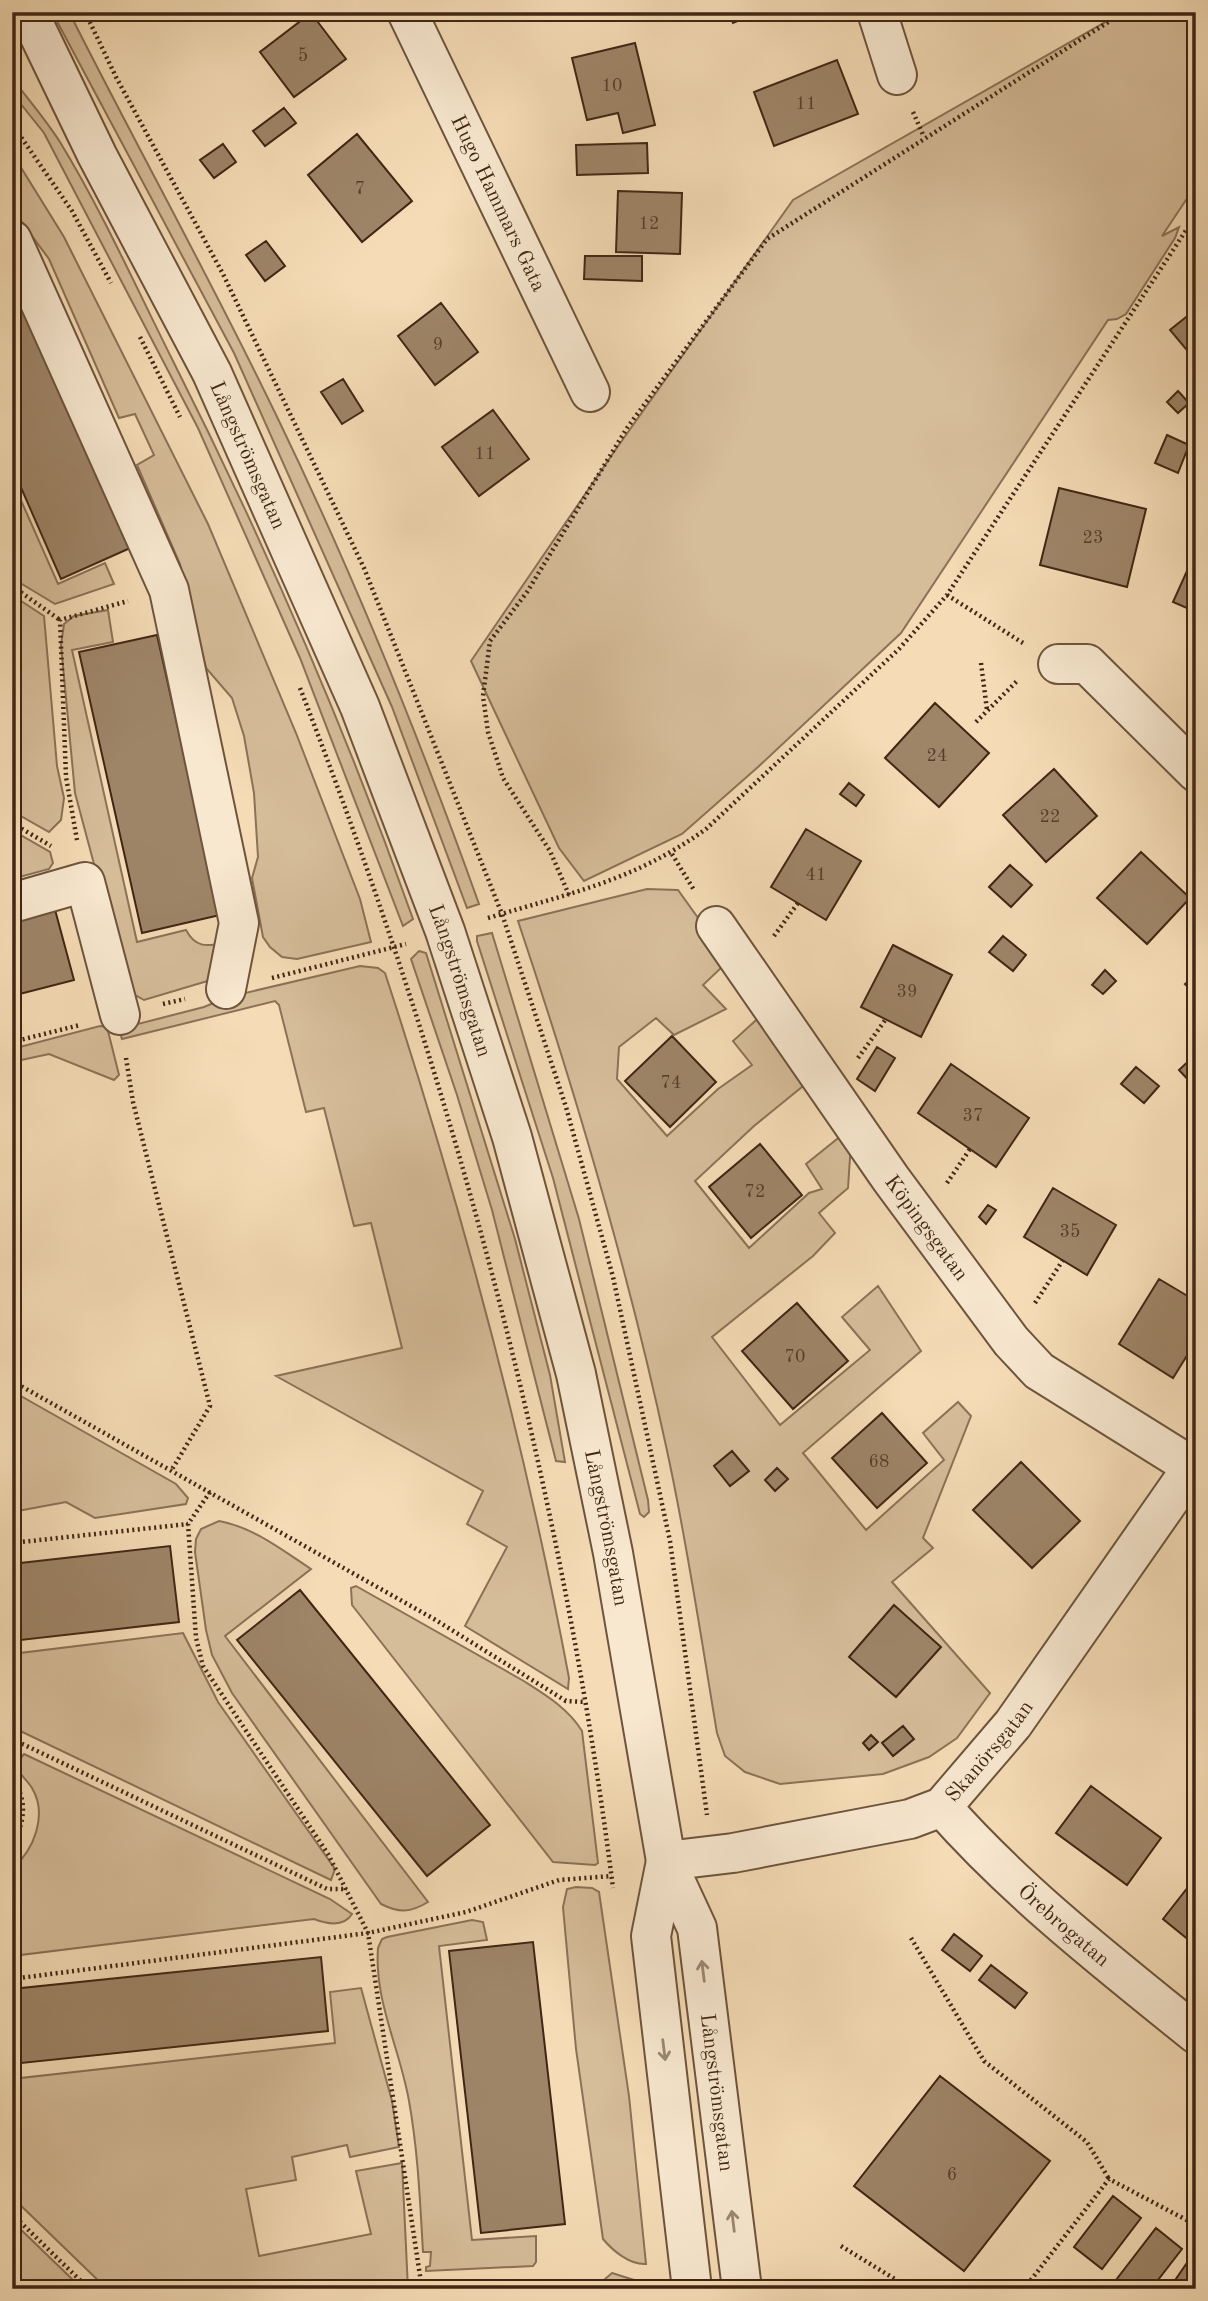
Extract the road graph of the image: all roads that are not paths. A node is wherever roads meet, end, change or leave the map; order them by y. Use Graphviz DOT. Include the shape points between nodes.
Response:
graph roads {
  1 [pos="27,12"];
  2 [pos="407,12"];
  3 [pos="877,12"];
  4 [pos="12,44"];
  5 [pos="897,75"];
  6 [pos="97,155"];
  7 [pos="12,240"];
  8 [pos="590,392"];
  9 [pos="1041,669"];
  10 [pos="1196,772"];
  11 [pos="12,903"];
  12 [pos="716,926"];
  13 [pos="226,989"];
  14 [pos="120,1015"];
  15 [pos="1195,1466"];
  16 [pos="942,1807"];
  17 [pos="666,1861"];
  18 [pos="1196,2034"];
  19 [pos="692,2289"];
  20 [pos="742,2289"];
  1 -- 6 [label="street, Långströmsgatan"];
  2 -- 8 [label="street, Hugo Hammars Gata"];
  3 -- 5 [label="street"];
  4 -- 6 [label="street, Långströmsgatan"];
  6 -- 17 [label="street, Långströmsgatan" via="212,373 264,486 360,707 457,967 512,1137 576,1374 613,1553"];
  7 -- 13 [label="street" via="169,590 239,923"];
  9 -- 10 [label="street" via="1087,664"];
  11 -- 14 [label="street" via="83,873"];
  12 -- 15 [label="street, Köpingsgatan" via="891,1179 1011,1341 1039,1371"];
  15 -- 16 [label="street, Skanörsgatan" via="1013,1724"];
  16 -- 17 [label="street, Skanörsgatan" via="910,1819"];
  16 -- 18 [label="street, Örebrogatan" via="979,1849"];
  17 -- 19 [label="street, Långströmsgatan, one-way" via="651,1936"];
  20 -- 17 [label="street, Långströmsgatan, one-way" via="697,1928"];
}
